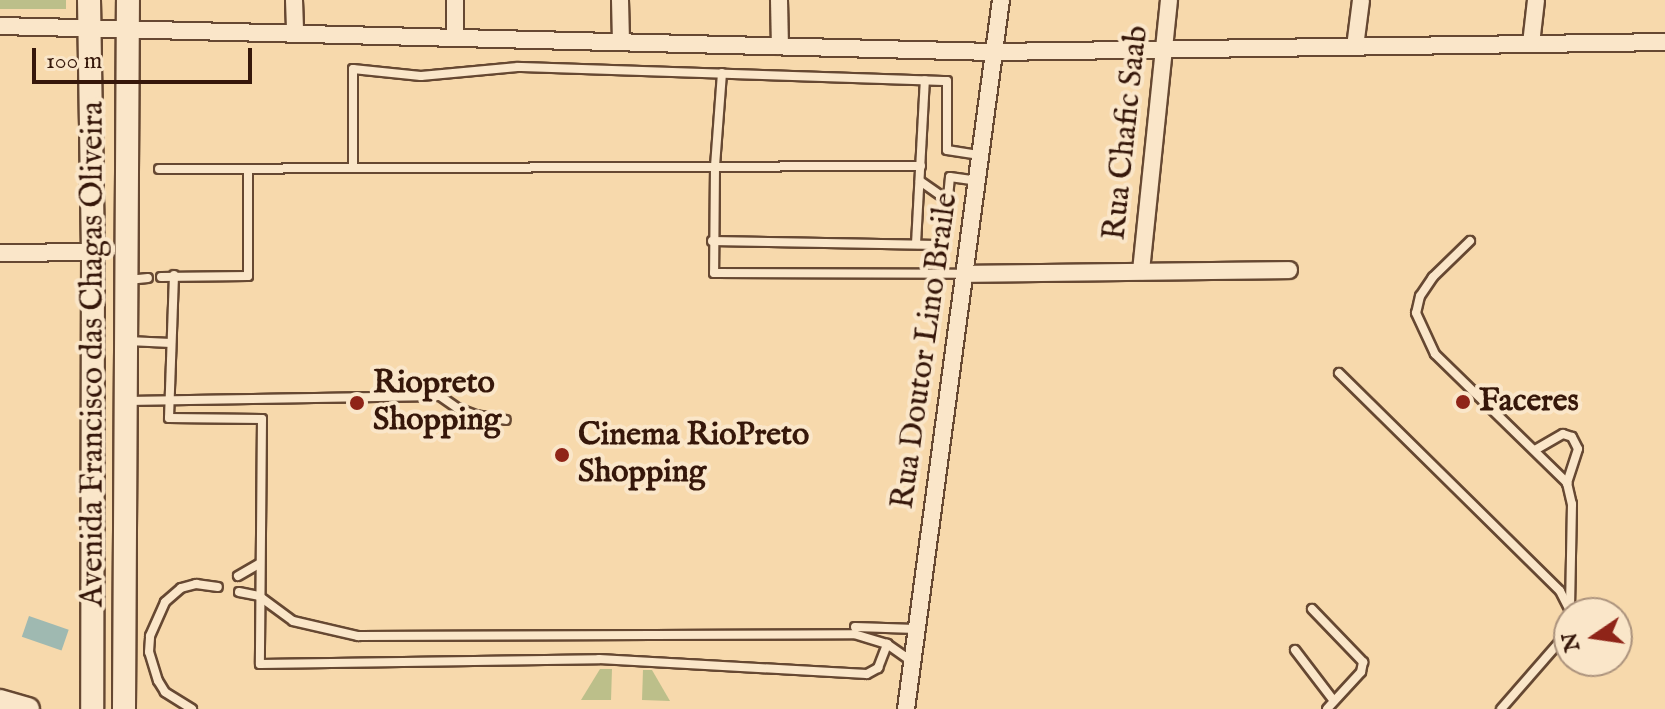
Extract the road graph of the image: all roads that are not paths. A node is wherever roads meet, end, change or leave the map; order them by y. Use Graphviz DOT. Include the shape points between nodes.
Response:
graph roads {
  1 [pos="89,0"];
  2 [pos="128,0"];
  3 [pos="294,0"];
  4 [pos="455,0"];
  5 [pos="620,0"];
  6 [pos="779,0"];
  7 [pos="1001,0"];
  8 [pos="1169,0"];
  9 [pos="1361,0"];
  10 [pos="1536,0"];
  11 [pos="0,26"];
  12 [pos="89,27"];
  13 [pos="128,28"];
  14 [pos="295,32"];
  15 [pos="455,37"];
  16 [pos="621,42"];
  17 [pos="1665,42"];
  18 [pos="1531,44"];
  19 [pos="780,46"];
  20 [pos="1355,47"];
  21 [pos="1164,50"];
  22 [pos="994,52"];
  23 [pos="722,73"];
  24 [pos="925,80"];
  25 [pos="980,155"];
  26 [pos="921,166"];
  27 [pos="93,167"];
  28 [pos="353,167"];
  29 [pos="715,167"];
  30 [pos="131,168"];
  31 [pos="159,169"];
  32 [pos="248,171"];
  33 [pos="920,181"];
  34 [pos="977,181"];
  35 [pos="946,199"];
  36 [pos="712,241"];
  37 [pos="1470,241"];
  38 [pos="916,244"];
  39 [pos="93,252"];
  40 [pos="127,252"];
  41 [pos="0,253"];
  42 [pos="1289,270"];
  43 [pos="1141,271"];
  44 [pos="964,274"];
  45 [pos="174,275"];
  46 [pos="161,277"];
  47 [pos="127,341"];
  48 [pos="171,343"];
  49 [pos="1339,373"];
  50 [pos="92,397"];
  51 [pos="169,399"];
  52 [pos="126,401"];
  53 [pos="506,420"];
  54 [pos="1535,450"];
  55 [pos="1567,483"];
  56 [pos="259,564"];
  57 [pos="238,576"];
  58 [pos="215,584"];
  59 [pos="239,592"];
  60 [pos="259,596"];
  61 [pos="1558,597"];
  62 [pos="1570,597"];
  63 [pos="125,605"];
  64 [pos="92,606"];
  65 [pos="1312,609"];
  66 [pos="855,627"];
  67 [pos="917,629"];
  68 [pos="887,644"];
  69 [pos="1553,649"];
  70 [pos="1295,650"];
  71 [pos="911,661"];
  72 [pos="0,701"];
  73 [pos="1334,701"];
  74 [pos="28,709"];
  75 [pos="92,709"];
  76 [pos="124,709"];
  77 [pos="192,709"];
  78 [pos="906,709"];
  79 [pos="1327,709"];
  80 [pos="1501,709"];
  1 -- 12 [label="main road, Avenida Francisco das Chagas Oliveira"];
  2 -- 13 [label="main road, Avenida Francisco das Chagas Oliveira"];
  3 -- 14 [label="street"];
  4 -- 15 [label="street"];
  5 -- 16 [label="street"];
  6 -- 19 [label="street"];
  7 -- 22 [label="street, Rua Doutor Lino Braile"];
  8 -- 21 [label="street, Rua Chafic Saab"];
  9 -- 20 [label="street"];
  10 -- 18 [label="street"];
  11 -- 12 [label="street"];
  12 -- 13 [label="street"];
  12 -- 27 [label="main road, Avenida Francisco das Chagas Oliveira"];
  13 -- 14 [label="street"];
  13 -- 30 [label="main road, Avenida Francisco das Chagas Oliveira"];
  14 -- 15 [label="street"];
  15 -- 16 [label="street"];
  16 -- 19 [label="street"];
  17 -- 18 [label="street"];
  18 -- 20 [label="street"];
  19 -- 22 [label="street"];
  20 -- 21 [label="street"];
  21 -- 22 [label="street"];
  21 -- 43 [label="street, Rua Chafic Saab"];
  22 -- 25 [label="street, Rua Doutor Lino Braile"];
  23 -- 24 [label="lane"];
  23 -- 28 [label="lane" via="518,67 421,76 353,69"];
  23 -- 29 [label="lane"];
  24 -- 25 [label="lane" via="947,81 947,150"];
  24 -- 26 [label="lane"];
  25 -- 34 [label="street, Rua Doutor Lino Braile"];
  26 -- 29 [label="lane"];
  26 -- 33 [label="lane"];
  27 -- 30 [label="main road"];
  27 -- 39 [label="main road, Avenida Francisco das Chagas Oliveira"];
  28 -- 29 [label="lane"];
  28 -- 32 [label="lane"];
  29 -- 36 [label="lane"];
  30 -- 40 [label="main road, Avenida Francisco das Chagas Oliveira"];
  31 -- 32 [label="lane"];
  32 -- 45 [label="lane" via="248,276"];
  33 -- 35 [label="lane"];
  33 -- 38 [label="lane"];
  34 -- 35 [label="lane" via="950,177"];
  34 -- 44 [label="street, Rua Doutor Lino Braile"];
  35 -- 38 [label="lane" via="944,238 938,245"];
  36 -- 38 [label="lane"];
  36 -- 44 [label="lane" via="712,269 720,275"];
  37 -- 54 [label="lane" via="1433,277 1416,313 1435,354"];
  39 -- 40 [label="main road"];
  39 -- 41 [label="street"];
  39 -- 50 [label="main road, Avenida Francisco das Chagas Oliveira"];
  40 -- 47 [label="main road, Avenida Francisco das Chagas Oliveira" via="138,279"];
  42 -- 43 [label="street"];
  43 -- 44 [label="street"];
  44 -- 67 [label="street, Rua Doutor Lino Braile"];
  45 -- 46 [label="lane"];
  45 -- 48 [label="lane"];
  47 -- 48 [label="lane"];
  47 -- 52 [label="main road, Avenida Francisco das Chagas Oliveira"];
  48 -- 51 [label="lane"];
  49 -- 61 [label="lane"];
  50 -- 52 [label="main road"];
  50 -- 64 [label="main road, Avenida Francisco das Chagas Oliveira"];
  51 -- 52 [label="lane"];
  51 -- 53 [label="lane" via="440,396 475,415"];
  51 -- 56 [label="lane" via="169,418 262,419"];
  52 -- 63 [label="main road, Avenida Francisco das Chagas Oliveira"];
  54 -- 55 [label="lane"];
  54 -- 55 [label="lane" via="1563,434 1572,437 1578,449"];
  55 -- 62 [label="lane" via="1572,504"];
  56 -- 57 [label="lane"];
  56 -- 60 [label="lane"];
  58 -- 77 [label="lane" via="181,588 165,602 150,636 158,681 165,692"];
  59 -- 60 [label="lane"];
  60 -- 68 [label="lane" via="293,621 358,636 854,634"];
  60 -- 68 [label="lane" via="260,664 599,659 867,674 878,668"];
  63 -- 64 [label="main road"];
  63 -- 76 [label="main road, Avenida Francisco das Chagas Oliveira"];
  64 -- 75 [label="main road, Avenida Francisco das Chagas Oliveira"];
  65 -- 73 [label="lane" via="1363,662 1361,672"];
  66 -- 67 [label="lane"];
  67 -- 71 [label="street, Rua Doutor Lino Braile"];
  68 -- 71 [label="lane"];
  69 -- 80 [label="lane"];
  70 -- 73 [label="lane"];
  71 -- 78 [label="street, Rua Doutor Lino Braile"];
  72 -- 74 [label="main road"];
  73 -- 79 [label="lane"];
}
